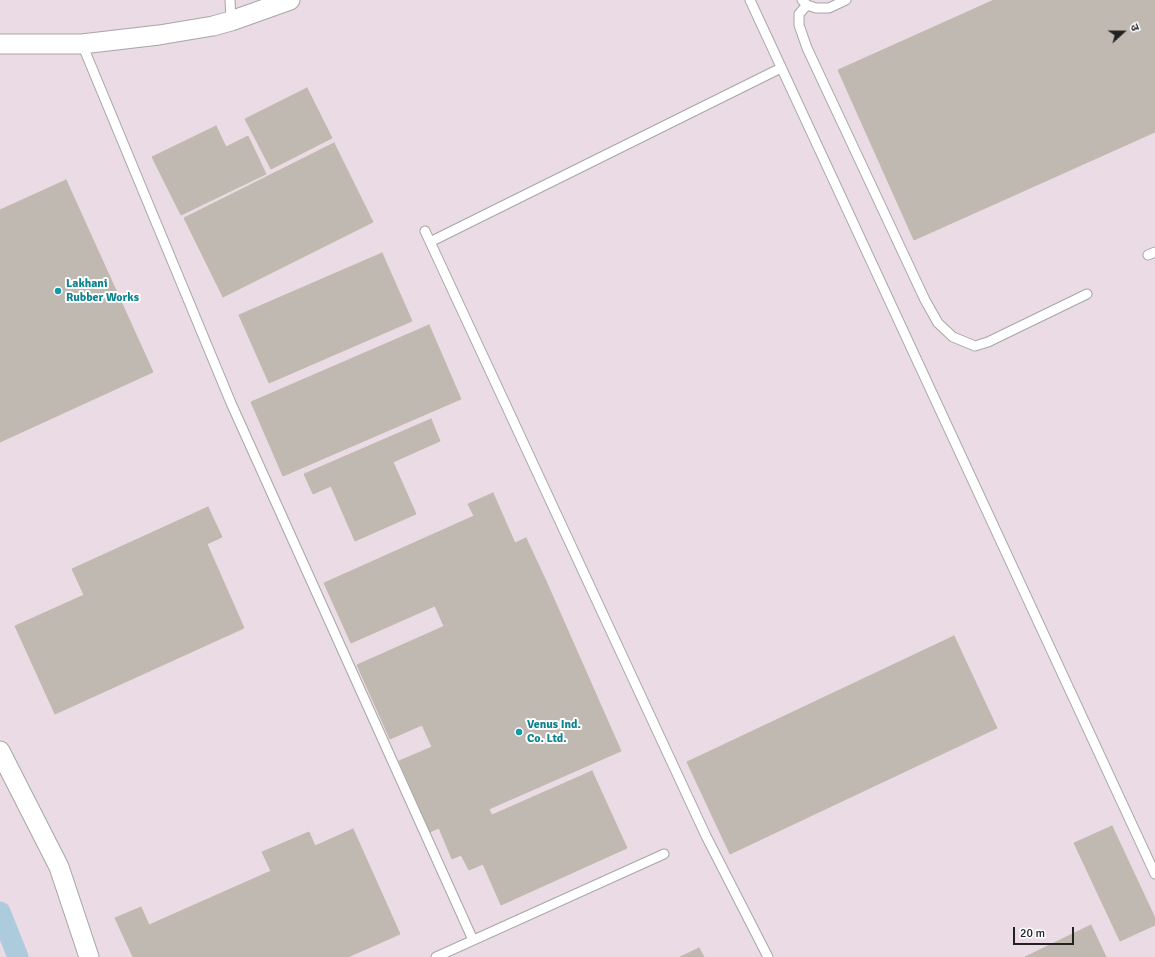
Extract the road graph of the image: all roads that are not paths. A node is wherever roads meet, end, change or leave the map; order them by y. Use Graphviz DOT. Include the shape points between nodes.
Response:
graph roads {
  1 [pos="230,0"];
  2 [pos="290,0"];
  3 [pos="750,0"];
  4 [pos="846,0"];
  5 [pos="804,2"];
  6 [pos="231,21"];
  7 [pos="0,44"];
  8 [pos="82,44"];
  9 [pos="782,68"];
  10 [pos="425,231"];
  11 [pos="430,242"];
  12 [pos="1087,294"];
  13 [pos="0,750"];
  14 [pos="664,854"];
  15 [pos="1155,874"];
  16 [pos="473,940"];
  17 [pos="90,957"];
  18 [pos="436,957"];
  19 [pos="768,957"];
  1 -- 6 [label="lane"];
  2 -- 6 [label="street"];
  3 -- 9 [label="lane"];
  4 -- 5 [label="lane" via="829,8 816,8"];
  5 -- 12 [label="lane" via="799,14 799,25 807,48 938,323 953,338 975,346"];
  6 -- 8 [label="street" via="173,33"];
  7 -- 8 [label="street"];
  8 -- 16 [label="lane" via="230,403"];
  9 -- 11 [label="lane"];
  9 -- 15 [label="lane"];
  10 -- 11 [label="lane"];
  11 -- 19 [label="lane" via="706,836"];
  13 -- 17 [label="street" via="59,867"];
  14 -- 16 [label="lane"];
  16 -- 18 [label="lane"];
}
